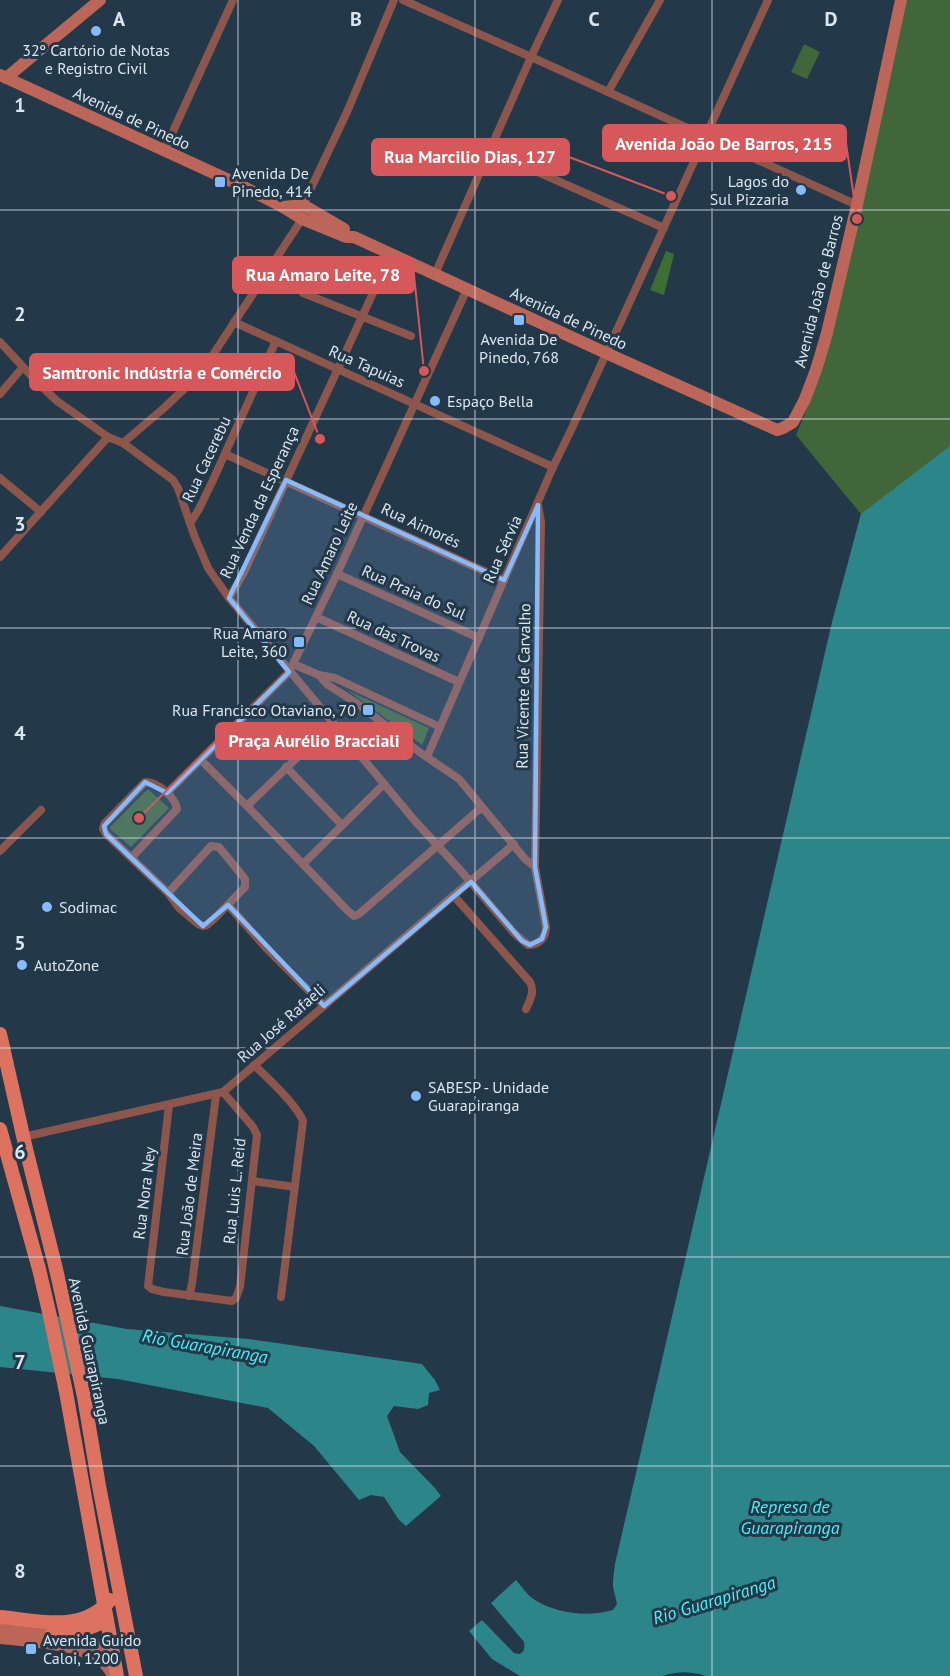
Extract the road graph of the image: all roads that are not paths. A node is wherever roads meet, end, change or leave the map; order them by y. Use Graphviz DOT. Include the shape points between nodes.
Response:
graph roads {
  1 [pos="100,0"];
  2 [pos="233,0"];
  3 [pos="394,0"];
  4 [pos="403,0"];
  5 [pos="558,0"];
  6 [pos="660,0"];
  7 [pos="768,0"];
  8 [pos="902,0"];
  9 [pos="531,57"];
  10 [pos="3,77"];
  11 [pos="608,92"];
  12 [pos="707,136"];
  13 [pos="490,151"];
  14 [pos="164,152"];
  15 [pos="303,205"];
  16 [pos="857,205"];
  17 [pos="283,207"];
  18 [pos="302,219"];
  19 [pos="664,228"];
  20 [pos="354,237"];
  21 [pos="391,254"];
  22 [pos="435,274"];
  23 [pos="467,289"];
  24 [pos="303,293"];
  25 [pos="362,316"];
  26 [pos="234,322"];
  27 [pos="411,336"];
  28 [pos="276,341"];
  29 [pos="0,342"];
  30 [pos="606,353"];
  31 [pos="23,367"];
  32 [pos="338,369"];
  33 [pos="0,394"];
  34 [pos="414,403"];
  35 [pos="771,428"];
  36 [pos="108,437"];
  37 [pos="123,443"];
  38 [pos="225,454"];
  39 [pos="553,467"];
  40 [pos="0,478"];
  41 [pos="286,480"];
  42 [pos="537,505"];
  43 [pos="41,512"];
  44 [pos="363,515"];
  45 [pos="191,522"];
  46 [pos="0,557"];
  47 [pos="336,574"];
  48 [pos="504,580"];
  49 [pos="229,598"];
  50 [pos="316,617"];
  51 [pos="479,638"];
  52 [pos="291,668"];
  53 [pos="319,675"];
  54 [pos="459,682"];
  55 [pos="332,724"];
  56 [pos="440,727"];
  57 [pos="426,757"];
  58 [pos="201,760"];
  59 [pos="286,767"];
  60 [pos="384,784"];
  61 [pos="167,794"];
  62 [pos="247,806"];
  63 [pos="482,807"];
  64 [pos="40,810"];
  65 [pos="342,825"];
  66 [pos="514,844"];
  67 [pos="437,846"];
  68 [pos="0,851"];
  69 [pos="131,858"];
  70 [pos="303,864"];
  71 [pos="535,867"];
  72 [pos="471,882"];
  73 [pos="168,893"];
  74 [pos="454,896"];
  75 [pos="228,905"];
  76 [pos="324,1006"];
  77 [pos="526,1009"];
  78 [pos="0,1034"];
  79 [pos="254,1065"];
  80 [pos="220,1093"];
  81 [pos="169,1104"];
  82 [pos="0,1120"];
  83 [pos="0,1128"];
  84 [pos="23,1137"];
  85 [pos="252,1181"];
  86 [pos="295,1187"];
  87 [pos="189,1296"];
  88 [pos="282,1297"];
  89 [pos="118,1589"];
  90 [pos="106,1613"];
  91 [pos="0,1617"];
  92 [pos="0,1629"];
  93 [pos="51,1635"];
  94 [pos="0,1638"];
  95 [pos="111,1648"];
  96 [pos="133,1661"];
  97 [pos="115,1676"];
  98 [pos="136,1676"];
  1 -- 10 [label="street"];
  2 -- 14 [label="street"];
  3 -- 15 [label="street"];
  4 -- 9 [label="street"];
  5 -- 9 [label="street"];
  6 -- 11 [label="street"];
  7 -- 12 [label="street, Rua Sérvia"];
  8 -- 16 [label="street, Avenida João de Barros"];
  9 -- 11 [label="street"];
  9 -- 13 [label="street"];
  10 -- 14 [label="street, Avenida de Pinedo"];
  11 -- 12 [label="street"];
  12 -- 16 [label="street"];
  12 -- 19 [label="street, Rua Sérvia"];
  13 -- 19 [label="street"];
  13 -- 22 [label="street"];
  14 -- 17 [label="street, Avenida de Pinedo"];
  15 -- 17 [label="street"];
  15 -- 18 [label="street"];
  15 -- 20 [label="street, Avenida de Pinedo"];
  16 -- 35 [label="street, Avenida João de Barros" via="827,333 805,399 793,422 783,428"];
  17 -- 18 [label="street, Avenida de Pinedo"];
  18 -- 20 [label="street, Avenida de Pinedo"];
  18 -- 26 [label="street"];
  19 -- 30 [label="street, Rua Sérvia"];
  20 -- 21 [label="street, Avenida de Pinedo"];
  21 -- 22 [label="street, Avenida de Pinedo"];
  21 -- 25 [label="street, Rua Venda da Esperança"];
  22 -- 23 [label="street, Avenida de Pinedo"];
  23 -- 30 [label="street, Avenida de Pinedo"];
  23 -- 34 [label="street, Rua Amaro Leite"];
  24 -- 25 [label="street"];
  25 -- 27 [label="street"];
  25 -- 32 [label="street, Rua Venda da Esperança"];
  26 -- 28 [label="street, Rua Tapuias"];
  26 -- 37 [label="street" via="201,373"];
  28 -- 32 [label="street, Rua Tapuias"];
  28 -- 38 [label="street, Rua Cacerebu"];
  29 -- 31 [label="street"];
  30 -- 35 [label="street, Avenida de Pinedo"];
  30 -- 39 [label="street, Rua Sérvia"];
  31 -- 33 [label="street"];
  31 -- 36 [label="street" via="57,401"];
  32 -- 34 [label="street, Rua Tapuias"];
  32 -- 41 [label="street, Rua Venda da Esperança"];
  34 -- 39 [label="street, Rua Tapuias"];
  34 -- 44 [label="street, Rua Amaro Leite"];
  36 -- 37 [label="street"];
  36 -- 43 [label="street"];
  37 -- 45 [label="street" via="173,480"];
  38 -- 41 [label="street, Rua Aimorés"];
  38 -- 45 [label="street, Rua Cacerebu"];
  39 -- 42 [label="street, Rua Sérvia"];
  40 -- 43 [label="street"];
  41 -- 44 [label="street, Rua Aimorés"];
  41 -- 49 [label="street, Rua Venda da Esperança"];
  42 -- 48 [label="street, Rua Sérvia"];
  42 -- 71 [label="street, Rua Vicente de Carvalho" via="541,522"];
  43 -- 46 [label="street"];
  44 -- 47 [label="street, Rua Amaro Leite"];
  44 -- 48 [label="street, Rua Aimorés"];
  45 -- 49 [label="street" via="208,568"];
  47 -- 50 [label="street, Rua Amaro Leite"];
  47 -- 51 [label="street, Rua Praia do Sul"];
  48 -- 51 [label="street, Rua Sérvia"];
  49 -- 52 [label="street"];
  50 -- 52 [label="street, Rua Amaro Leite"];
  50 -- 54 [label="street, Rua das Trovas"];
  51 -- 54 [label="street, Rua Sérvia"];
  52 -- 53 [label="street"];
  52 -- 55 [label="street"];
  52 -- 58 [label="street, Rua Amaro Leite"];
  53 -- 56 [label="street" via="335,678"];
  53 -- 57 [label="street"];
  54 -- 56 [label="street, Rua Sérvia"];
  55 -- 59 [label="street"];
  55 -- 60 [label="street"];
  56 -- 57 [label="street, Rua Sérvia"];
  57 -- 63 [label="street" via="459,779"];
  58 -- 61 [label="street, Rua Amaro Leite"];
  58 -- 62 [label="street"];
  59 -- 62 [label="street"];
  59 -- 65 [label="street"];
  60 -- 65 [label="street"];
  60 -- 67 [label="street"];
  61 -- 69 [label="street" via="176,804 176,812"];
  61 -- 69 [label="street" via="154,783 145,782 104,824 106,834"];
  62 -- 70 [label="street"];
  63 -- 66 [label="street"];
  63 -- 67 [label="street"];
  64 -- 68 [label="street"];
  65 -- 70 [label="street"];
  66 -- 71 [label="street"];
  66 -- 72 [label="street, Rua José Rafaeli"];
  67 -- 70 [label="street" via="359,914 352,915"];
  67 -- 72 [label="street"];
  69 -- 73 [label="street"];
  71 -- 72 [label="street, Rua Vicente de Carvalho" via="546,934 532,945 522,941"];
  72 -- 74 [label="street, Rua José Rafaeli"];
  73 -- 75 [label="street" via="179,908 203,926"];
  73 -- 75 [label="street" via="211,846 219,847 245,879 245,887"];
  74 -- 76 [label="street, Rua José Rafaeli"];
  74 -- 77 [label="street" via="530,982 532,995"];
  75 -- 76 [label="street"];
  76 -- 79 [label="street, Rua José Rafaeli"];
  78 -- 84 [label="main road, Avenida Guarapiranga"];
  79 -- 80 [label="street, Rua José Rafaeli"];
  79 -- 86 [label="street" via="303,1119"];
  80 -- 81 [label="street"];
  80 -- 85 [label="street, Rua Luis L. Reid" via="256,1132"];
  80 -- 87 [label="street, Rua João de Meira"];
  81 -- 84 [label="street"];
  81 -- 87 [label="street, Rua Nora Ney" via="148,1286"];
  82 -- 84 [label="main road" via="11,1137"];
  83 -- 90 [label="main road, Avenida Guarapiranga" via="39,1269 66,1392"];
  84 -- 89 [label="main road, Avenida Guarapiranga" via="84,1397"];
  85 -- 86 [label="street"];
  85 -- 87 [label="street, Rua Luis L. Reid" via="236,1298 232,1301"];
  86 -- 88 [label="street"];
  89 -- 90 [label="main road"];
  89 -- 96 [label="main road, Avenida Guarapiranga"];
  90 -- 91 [label="main road" via="66,1623"];
  90 -- 93 [label="main road" via="92,1628"];
  90 -- 95 [label="main road, Avenida Guarapiranga"];
  92 -- 93 [label="street"];
  93 -- 95 [label="street"];
  94 -- 97 [label="street" via="67,1647 103,1662"];
  95 -- 96 [label="main road"];
  95 -- 97 [label="main road, Avenida Guarapiranga"];
  96 -- 98 [label="main road, Avenida Guarapiranga"];
}
